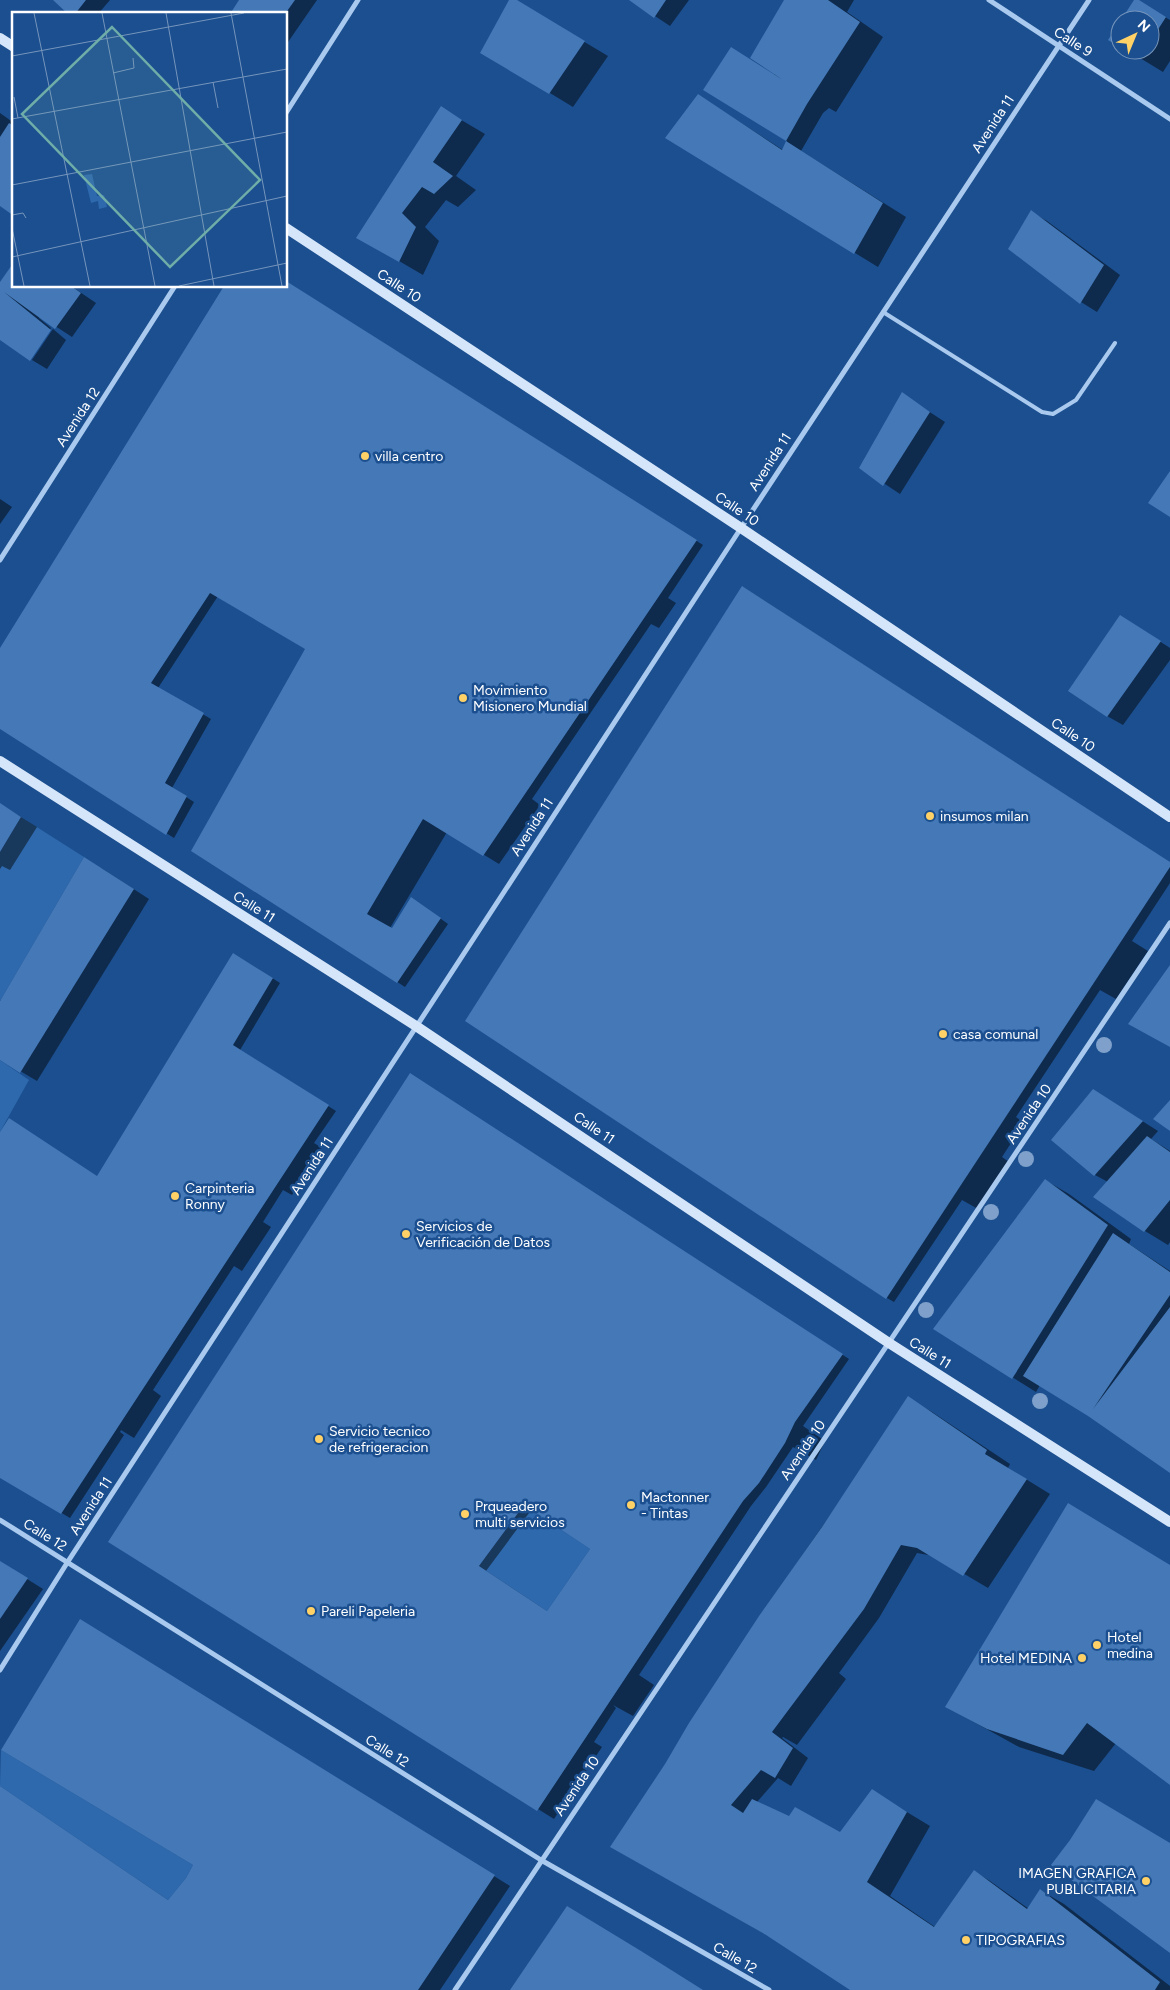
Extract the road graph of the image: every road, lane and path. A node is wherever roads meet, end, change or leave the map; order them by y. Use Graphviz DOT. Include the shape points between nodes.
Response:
graph roads {
  1 [pos="358,0"];
  2 [pos="989,0"];
  3 [pos="1089,0"];
  4 [pos="0,38"];
  5 [pos="12,46"];
  6 [pos="1058,46"];
  7 [pos="288,110"];
  8 [pos="1170,119"];
  9 [pos="288,229"];
  10 [pos="174,288"];
  11 [pos="883,312"];
  12 [pos="1115,343"];
  13 [pos="741,528"];
  14 [pos="0,560"];
  15 [pos="0,761"];
  16 [pos="1170,817"];
  17 [pos="1170,923"];
  18 [pos="416,1026"];
  19 [pos="889,1343"];
  20 [pos="0,1520"];
  21 [pos="1170,1522"];
  22 [pos="67,1563"];
  23 [pos="0,1670"];
  24 [pos="541,1860"];
  25 [pos="455,1990"];
  26 [pos="769,1990"];
  1 -- 7 [label="street"];
  2 -- 6 [label="street, Calle 9"];
  3 -- 6 [label="street, Avenida 11"];
  4 -- 5 [label="street"];
  6 -- 8 [label="street, Calle 9"];
  6 -- 11 [label="street, Avenida 11"];
  9 -- 13 [label="street, Calle 10"];
  10 -- 14 [label="street, Avenida 12"];
  11 -- 12 [label="lane" via="1042,412 1053,414 1076,400"];
  11 -- 13 [label="street, Avenida 11"];
  13 -- 16 [label="street, Calle 10"];
  13 -- 18 [label="street, Avenida 11"];
  15 -- 18 [label="street, Calle 11"];
  17 -- 19 [label="street, Avenida 10"];
  18 -- 19 [label="street, Calle 11"];
  18 -- 22 [label="street, Avenida 11"];
  19 -- 21 [label="street, Calle 11"];
  19 -- 24 [label="street, Avenida 10"];
  20 -- 22 [label="street, Calle 12"];
  22 -- 23 [label="street, Avenida 11"];
  22 -- 24 [label="street, Calle 12"];
  24 -- 25 [label="street, Avenida 10"];
  24 -- 26 [label="street, Calle 12"];
}
